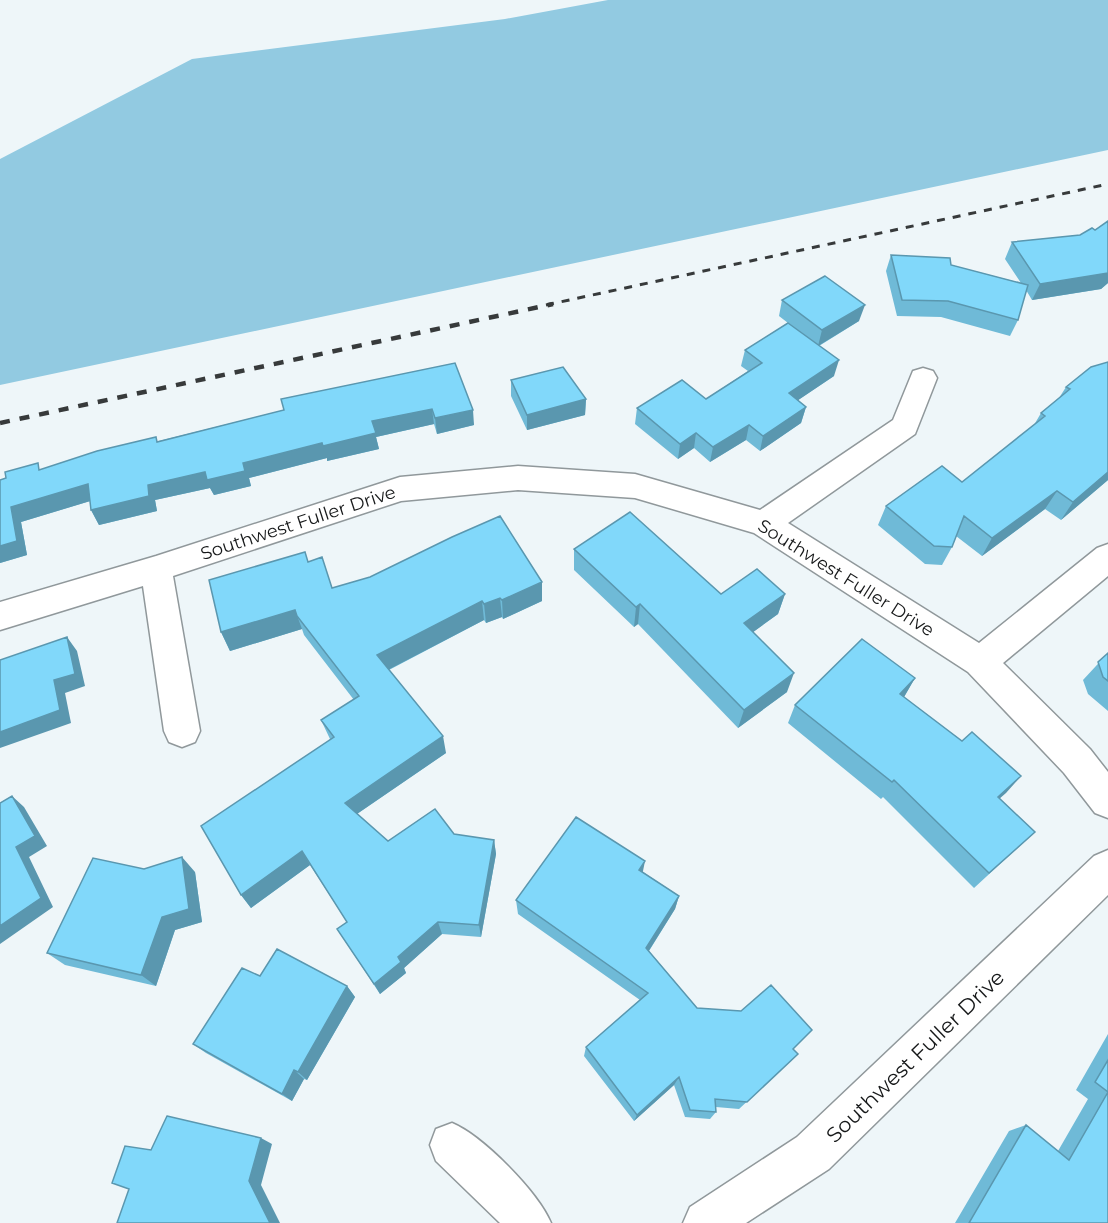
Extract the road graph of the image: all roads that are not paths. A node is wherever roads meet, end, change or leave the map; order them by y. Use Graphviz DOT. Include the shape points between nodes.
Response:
graph roads {
  1 [pos="922,378"];
  2 [pos="764,524"];
  3 [pos="1108,557"];
  4 [pos="156,569"];
  5 [pos="0,616"];
  6 [pos="980,662"];
  7 [pos="182,731"];
  8 [pos="1108,801"];
  9 [pos="1108,869"];
  10 [pos="452,1145"];
  11 [pos="528,1223"];
  12 [pos="706,1223"];
  1 -- 2 [label="street" via="905,426"];
  2 -- 4 [label="street, Southwest Fuller Drive" via="635,486 518,478 400,489"];
  2 -- 6 [label="street, Southwest Fuller Drive"];
  3 -- 6 [label="street"];
  4 -- 5 [label="street, Southwest Fuller Drive"];
  4 -- 7 [label="street"];
  6 -- 8 [label="street, Southwest Fuller Drive" via="1077,761"];
  9 -- 12 [label="street, Southwest Fuller Drive" via="813,1153"];
  10 -- 11 [label="street"];
}
